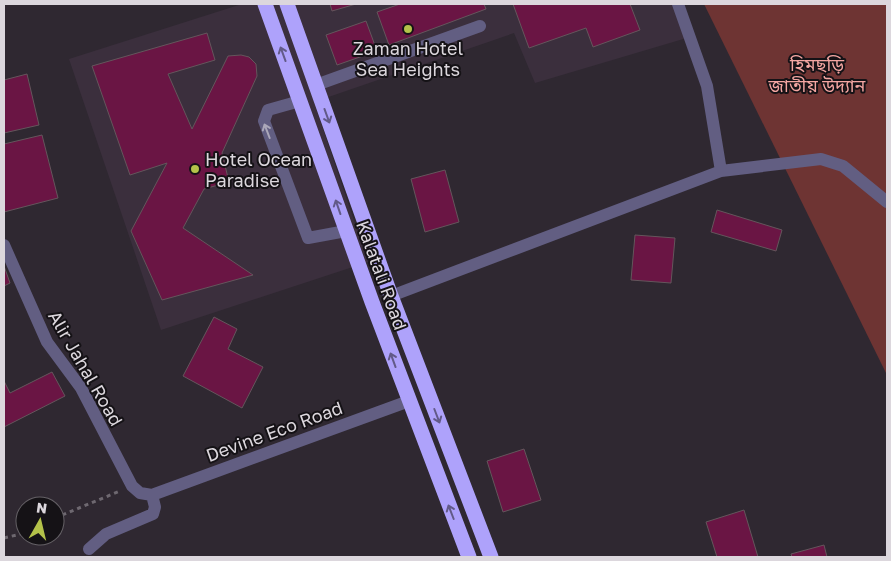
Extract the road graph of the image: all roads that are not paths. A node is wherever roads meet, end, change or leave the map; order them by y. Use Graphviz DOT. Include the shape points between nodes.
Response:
graph roads {
  1 [pos="265,4"];
  2 [pos="287,4"];
  3 [pos="678,4"];
  4 [pos="480,26"];
  5 [pos="316,84"];
  6 [pos="300,101"];
  7 [pos="721,171"];
  8 [pos="887,202"];
  9 [pos="346,231"];
  10 [pos="4,245"];
  11 [pos="391,296"];
  12 [pos="409,401"];
  13 [pos="152,495"];
  14 [pos="89,549"];
  15 [pos="469,557"];
  16 [pos="491,557"];
  6 -- 1 [label="highway, Kalatali Road, one-way"];
  2 -- 5 [label="highway, Kalatali Road"];
  3 -- 7 [label="street" via="707,86"];
  4 -- 5 [label="street"];
  5 -- 11 [label="highway, Kalatali Road, one-way"];
  9 -- 6 [label="highway, Kalatali Road, one-way"];
  9 -- 6 [label="street, one-way" via="308,238 264,121 268,110"];
  7 -- 8 [label="street, Kalatali Road" via="822,159 843,166"];
  7 -- 11 [label="street, Kalatali Road"];
  12 -- 9 [label="highway, Kalatali Road, one-way"];
  10 -- 13 [label="street, Alir Jahal Road" via="47,342 81,388 132,486 140,493"];
  11 -- 16 [label="highway, Kalatali Road, one-way"];
  12 -- 13 [label="street, Devine Eco Road"];
  15 -- 12 [label="highway, Kalatali Road, one-way"];
  13 -- 14 [label="street" via="153,514 106,534"];
}
